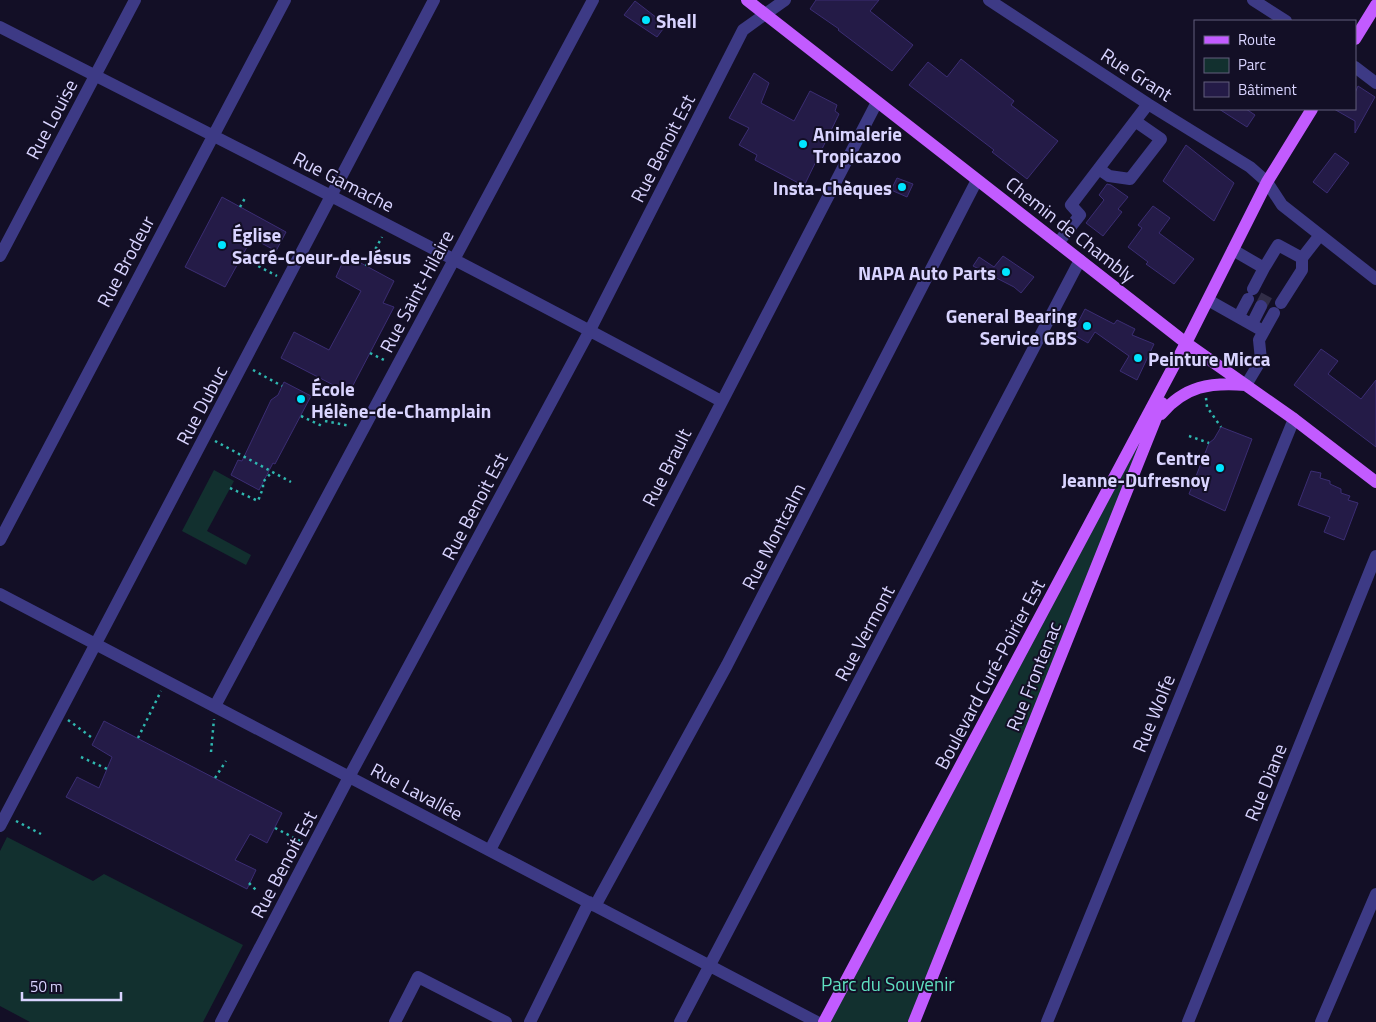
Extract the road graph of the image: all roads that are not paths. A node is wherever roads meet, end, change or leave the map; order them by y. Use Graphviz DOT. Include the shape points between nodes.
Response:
graph roads {
  1 [pos="135,0"];
  2 [pos="285,0"];
  3 [pos="434,0"];
  4 [pos="593,0"];
  5 [pos="747,0"];
  6 [pos="785,0"];
  7 [pos="989,0"];
  8 [pos="1253,0"];
  9 [pos="1376,5"];
  10 [pos="764,14"];
  11 [pos="1284,20"];
  12 [pos="0,27"];
  13 [pos="1356,37"];
  14 [pos="1356,68"];
  15 [pos="95,75"];
  16 [pos="1376,84"];
  17 [pos="877,102"];
  18 [pos="1148,104"];
  19 [pos="1311,110"];
  20 [pos="1135,121"];
  21 [pos="213,136"];
  22 [pos="1099,169"];
  23 [pos="977,180"];
  24 [pos="1267,182"];
  25 [pos="332,196"];
  26 [pos="1320,235"];
  27 [pos="1058,243"];
  28 [pos="1234,250"];
  29 [pos="0,256"];
  30 [pos="1302,258"];
  31 [pos="454,260"];
  32 [pos="1080,260"];
  33 [pos="1264,268"];
  34 [pos="1376,279"];
  35 [pos="1208,300"];
  36 [pos="1261,306"];
  37 [pos="1239,316"];
  38 [pos="1252,324"];
  39 [pos="590,330"];
  40 [pos="1263,331"];
  41 [pos="1186,343"];
  42 [pos="1246,385"];
  43 [pos="721,401"];
  44 [pos="1156,419"];
  45 [pos="1294,419"];
  46 [pos="1376,482"];
  47 [pos="0,540"];
  48 [pos="1376,556"];
  49 [pos="0,594"];
  50 [pos="96,644"];
  51 [pos="215,706"];
  52 [pos="350,777"];
  53 [pos="3,821"];
  54 [pos="490,850"];
  55 [pos="1376,894"];
  56 [pos="592,904"];
  57 [pos="709,966"];
  58 [pos="221,1022"];
  59 [pos="395,1022"];
  60 [pos="506,1022"];
  61 [pos="530,1022"];
  62 [pos="680,1022"];
  63 [pos="817,1022"];
  64 [pos="824,1022"];
  65 [pos="914,1022"];
  66 [pos="1047,1022"];
  67 [pos="1188,1022"];
  68 [pos="1321,1022"];
  1 -- 15 [label="street, Rue Louise"];
  2 -- 21 [label="street, Rue Brodeur"];
  3 -- 25 [label="street, Rue Dubuc"];
  4 -- 31 [label="street, Rue Saint-Hilaire"];
  5 -- 10 [label="main road, Chemin de Chambly"];
  6 -- 10 [label="street, Rue Benoit Est"];
  7 -- 18 [label="street, Rue Grant"];
  8 -- 11 [label="street"];
  9 -- 13 [label="main road"];
  10 -- 17 [label="main road, Chemin de Chambly"];
  10 -- 39 [label="street, Rue Benoit Est" via="743,30"];
  12 -- 15 [label="street, Rue Gamache"];
  14 -- 16 [label="street"];
  15 -- 21 [label="street, Rue Gamache"];
  15 -- 29 [label="street, Rue Louise"];
  17 -- 23 [label="main road, Chemin de Chambly"];
  17 -- 43 [label="street, Rue Brault"];
  18 -- 20 [label="street"];
  18 -- 24 [label="street, Rue Grant"];
  19 -- 24 [label="main road"];
  20 -- 22 [label="street"];
  20 -- 22 [label="street" via="1161,139 1130,178 1109,176"];
  21 -- 25 [label="street, Rue Gamache"];
  21 -- 47 [label="street, Rue Brodeur"];
  22 -- 27 [label="street" via="1071,205 1080,215"];
  23 -- 27 [label="main road, Chemin de Chambly"];
  23 -- 56 [label="street, Rue Montcalm" via="727,665"];
  24 -- 26 [label="street, Rue Grant" via="1282,205"];
  24 -- 28 [label="main road"];
  25 -- 31 [label="street, Rue Gamache"];
  25 -- 50 [label="street, Rue Dubuc"];
  26 -- 30 [label="street"];
  26 -- 34 [label="street, Rue Grant"];
  27 -- 32 [label="main road, Chemin de Chambly"];
  28 -- 33 [label="street"];
  28 -- 35 [label="main road"];
  30 -- 33 [label="street" via="1278,244"];
  30 -- 40 [label="street" via="1302,270"];
  31 -- 39 [label="street, Rue Gamache"];
  31 -- 51 [label="street, Rue Saint-Hilaire"];
  32 -- 41 [label="main road, Chemin de Chambly"];
  32 -- 57 [label="street, Rue Vermont"];
  33 -- 37 [label="street"];
  35 -- 37 [label="street"];
  35 -- 41 [label="main road"];
  36 -- 38 [label="street"];
  37 -- 38 [label="street"];
  38 -- 40 [label="street"];
  39 -- 43 [label="street, Rue Gamache"];
  39 -- 52 [label="street, Rue Benoit Est"];
  40 -- 42 [label="street" via="1259,340 1261,360"];
  41 -- 42 [label="main road, Chemin de Chambly"];
  41 -- 44 [label="main road, Rue Frontenac"];
  41 -- 64 [label="main road, Boulevard Curé-Poirier Est"];
  42 -- 44 [label="main road" via="1204,386 1182,394"];
  42 -- 45 [label="main road, Chemin de Chambly"];
  43 -- 54 [label="street, Rue Brault"];
  44 -- 65 [label="main road, Rue Frontenac"];
  45 -- 46 [label="main road, Chemin de Chambly"];
  45 -- 66 [label="street, Rue Wolfe"];
  48 -- 67 [label="street, Rue Diane"];
  49 -- 50 [label="street, Rue Lavallée"];
  50 -- 51 [label="street, Rue Lavallée"];
  50 -- 53 [label="street, Rue Dubuc"];
  51 -- 52 [label="street, Rue Lavallée"];
  52 -- 54 [label="street, Rue Lavallée"];
  52 -- 58 [label="street, Rue Benoit Est"];
  54 -- 56 [label="street, Rue Lavallée"];
  55 -- 68 [label="street"];
  56 -- 57 [label="street, Rue Lavallée"];
  56 -- 61 [label="street, Rue Montcalm"];
  57 -- 62 [label="street, Rue Vermont"];
  57 -- 63 [label="street, Rue Lavallée"];
  59 -- 60 [label="street" via="418,977"];
}
